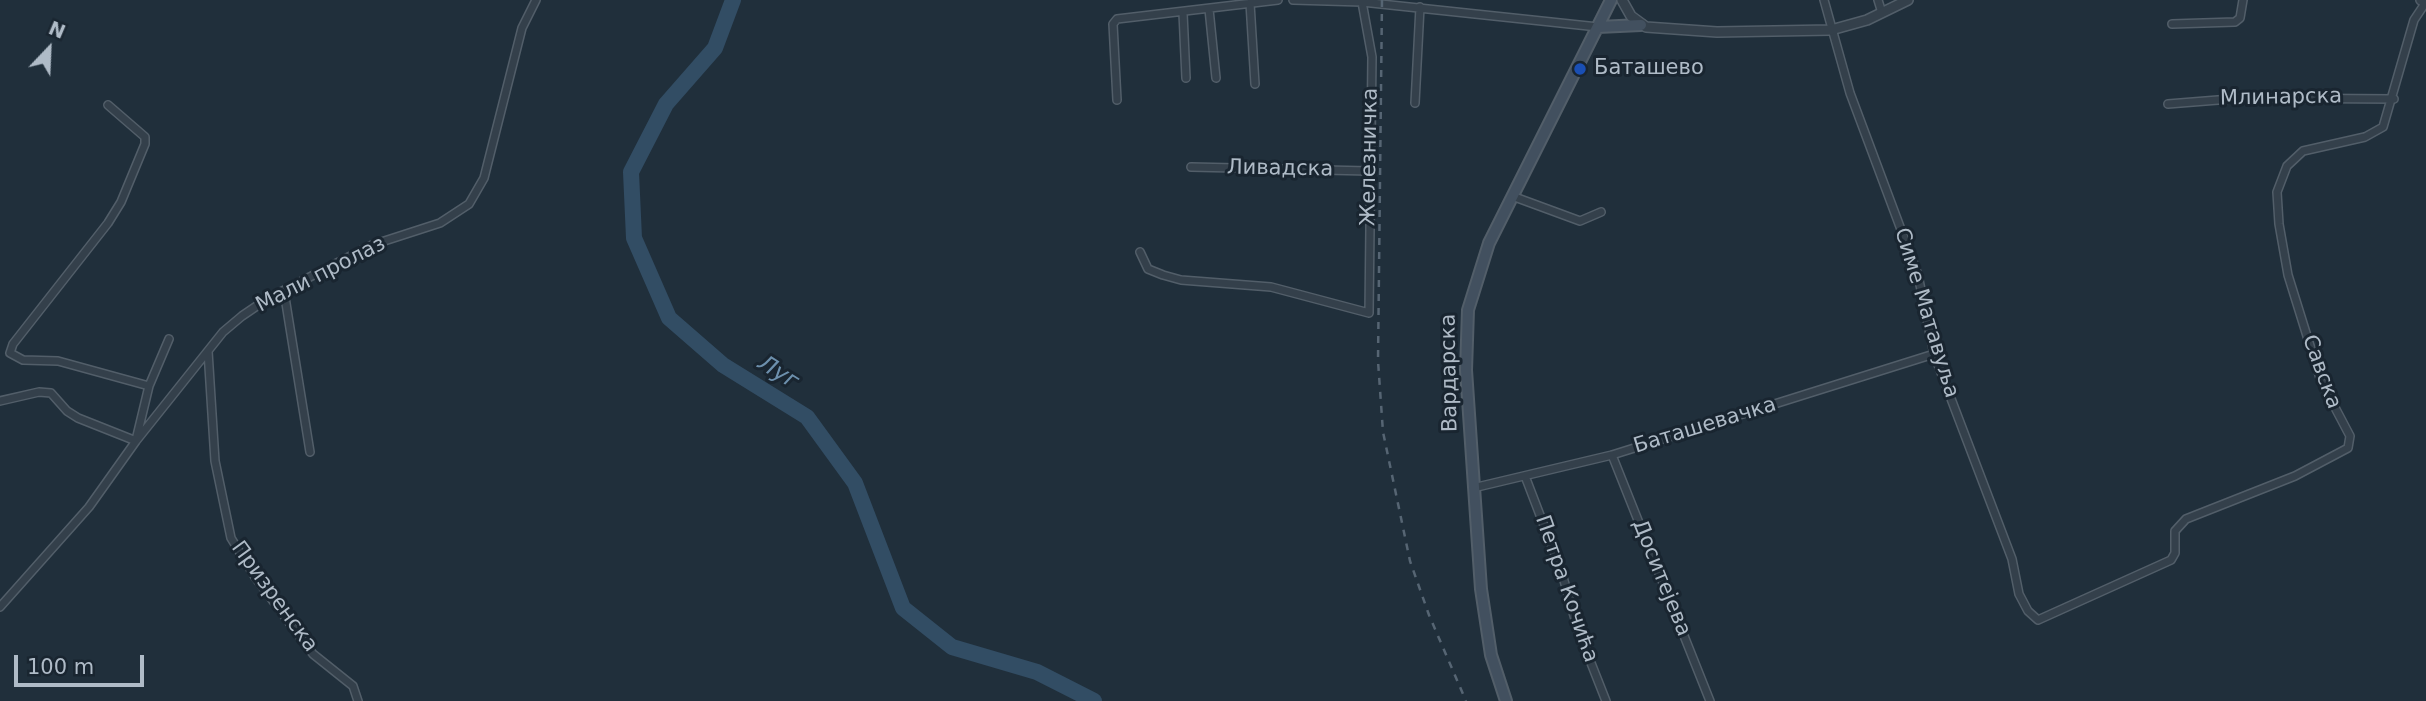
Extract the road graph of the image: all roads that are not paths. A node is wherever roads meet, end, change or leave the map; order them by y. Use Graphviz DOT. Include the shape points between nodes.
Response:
graph roads {
  1 [pos="536,0"];
  2 [pos="1278,0"];
  3 [pos="1293,0"];
  4 [pos="1611,0"];
  5 [pos="1622,0"];
  6 [pos="1824,0"];
  7 [pos="1878,0"];
  8 [pos="1908,0"];
  9 [pos="2243,0"];
  10 [pos="2424,1"];
  11 [pos="1362,2"];
  12 [pos="1250,3"];
  13 [pos="1420,7"];
  14 [pos="1209,9"];
  15 [pos="1183,13"];
  16 [pos="1882,13"];
  17 [pos="2172,24"];
  18 [pos="1641,25"];
  19 [pos="1598,27"];
  20 [pos="1831,30"];
  21 [pos="1186,78"];
  22 [pos="1216,78"];
  23 [pos="1255,84"];
  24 [pos="2394,99"];
  25 [pos="1117,100"];
  26 [pos="1415,103"];
  27 [pos="2168,104"];
  28 [pos="108,106"];
  29 [pos="1191,167"];
  30 [pos="1369,171"];
  31 [pos="1512,197"];
  32 [pos="1601,212"];
  33 [pos="1140,252"];
  34 [pos="284,291"];
  35 [pos="169,339"];
  36 [pos="208,351"];
  37 [pos="1934,354"];
  38 [pos="149,386"];
  39 [pos="0,401"];
  40 [pos="136,441"];
  41 [pos="310,452"];
  42 [pos="1612,455"];
  43 [pos="1525,477"];
  44 [pos="1474,488"];
  45 [pos="0,607"];
  46 [pos="2038,620"];
  47 [pos="358,701"];
  48 [pos="1506,701"];
  49 [pos="1606,701"];
  50 [pos="1710,701"];
  1 -- 34 [label="street, Мали пролаз" via="522,28 484,178 469,204 440,223 372,245"];
  2 -- 12 [label="street"];
  3 -- 11 [label="street"];
  4 -- 19 [label="main road, Вардарска"];
  5 -- 18 [label="street"];
  6 -- 20 [label="street, Симе Матавуља"];
  7 -- 16 [label="street"];
  8 -- 16 [label="street"];
  9 -- 17 [label="street" via="2235,22"];
  10 -- 24 [label="street, Савска" via="2414,20"];
  11 -- 13 [label="street"];
  11 -- 30 [label="street, Железничка" via="1372,57"];
  12 -- 14 [label="street"];
  12 -- 23 [label="street"];
  13 -- 19 [label="street"];
  13 -- 26 [label="street"];
  14 -- 15 [label="street"];
  14 -- 22 [label="street"];
  15 -- 21 [label="street"];
  15 -- 25 [label="street" via="1115,21"];
  16 -- 20 [label="street"];
  18 -- 19 [label="main road"];
  18 -- 20 [label="street" via="1703,32"];
  19 -- 31 [label="main road, Вардарска"];
  20 -- 37 [label="street, Симе Матавуља" via="1872,156 1918,275"];
  24 -- 27 [label="street, Млинарска" via="2243,98"];
  24 -- 46 [label="street, Савска" via="2384,127 2365,137 2316,146 2293,158 2277,192 2288,275 2321,381 2350,436 2348,448 2295,476 2186,519 2175,531 2171,561"];
  28 -- 38 [label="street" via="145,137 145,144 108,223 10,353 23,360 58,361"];
  29 -- 30 [label="street, Ливадска"];
  30 -- 33 [label="street, Железничка" via="1369,313 1271,287 1163,275 1148,269"];
  31 -- 32 [label="street" via="1580,221"];
  31 -- 44 [label="main road, Вардарска" via="1483,256 1468,310 1465,358"];
  34 -- 36 [label="street, Мали пролаз" via="242,316"];
  34 -- 41 [label="street"];
  35 -- 38 [label="street"];
  36 -- 40 [label="street, Мали пролаз"];
  36 -- 47 [label="street, Призренска" via="215,461 231,538 313,654 353,686"];
  37 -- 42 [label="street, Баташевачка"];
  37 -- 46 [label="street, Симе Матавуља" via="2012,559 2019,594"];
  38 -- 40 [label="street"];
  39 -- 40 [label="street" via="51,393 78,418"];
  40 -- 45 [label="street, Мали пролаз" via="89,507"];
  42 -- 43 [label="street, Баташевачка"];
  42 -- 50 [label="street, Доситејева"];
  43 -- 44 [label="street, Баташевачка"];
  43 -- 49 [label="street, Петра Кочића"];
  44 -- 48 [label="main road, Вардарска" via="1487,634"];
}
